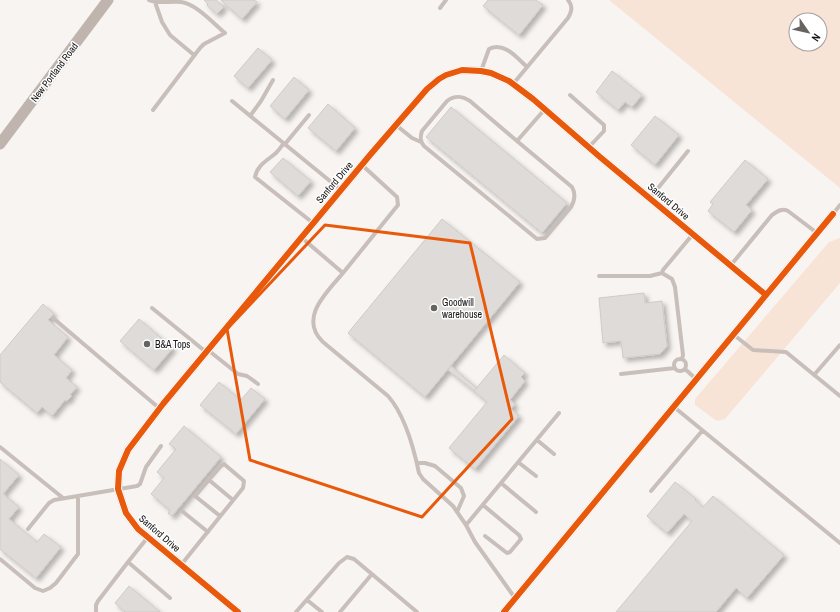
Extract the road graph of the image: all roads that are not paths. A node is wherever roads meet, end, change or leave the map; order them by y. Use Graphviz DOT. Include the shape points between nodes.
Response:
graph roads {
  1 [pos="108,0"];
  2 [pos="149,0"];
  3 [pos="446,0"];
  4 [pos="568,0"];
  5 [pos="169,1"];
  6 [pos="155,2"];
  7 [pos="440,8"];
  8 [pos="194,55"];
  9 [pos="527,67"];
  10 [pos="481,71"];
  11 [pos="273,80"];
  12 [pos="513,84"];
  13 [pos="570,95"];
  14 [pos="232,101"];
  15 [pos="545,109"];
  16 [pos="153,110"];
  17 [pos="309,115"];
  18 [pos="250,116"];
  19 [pos="396,125"];
  20 [pos="421,142"];
  21 [pos="517,142"];
  22 [pos="0,144"];
  23 [pos="285,144"];
  24 [pos="589,147"];
  25 [pos="688,151"];
  26 [pos="362,165"];
  27 [pos="341,190"];
  28 [pos="650,198"];
  29 [pos="840,205"];
  30 [pos="833,214"];
  31 [pos="313,224"];
  32 [pos="693,234"];
  33 [pos="816,234"];
  34 [pos="302,238"];
  35 [pos="731,265"];
  36 [pos="343,272"];
  37 [pos="662,273"];
  38 [pos="599,276"];
  39 [pos="766,295"];
  40 [pos="152,308"];
  41 [pos="53,318"];
  42 [pos="734,334"];
  43 [pos="840,345"];
  44 [pos="207,351"];
  45 [pos="682,359"];
  46 [pos="674,368"];
  47 [pos="685,369"];
  48 [pos="621,374"];
  49 [pos="814,375"];
  50 [pos="697,379"];
  51 [pos="258,384"];
  52 [pos="840,396"];
  53 [pos="674,407"];
  54 [pos="159,408"];
  55 [pos="559,413"];
  56 [pos="702,430"];
  57 [pos="537,440"];
  58 [pos="161,446"];
  59 [pos="0,448"];
  60 [pos="554,454"];
  61 [pos="518,462"];
  62 [pos="417,463"];
  63 [pos="536,476"];
  64 [pos="209,480"];
  65 [pos="501,483"];
  66 [pos="118,489"];
  67 [pos="651,491"];
  68 [pos="78,496"];
  69 [pos="63,498"];
  70 [pos="233,500"];
  71 [pos="483,505"];
  72 [pos="182,511"];
  73 [pos="457,512"];
  74 [pos="536,512"];
  75 [pos="220,516"];
  76 [pos="466,525"];
  77 [pos="28,529"];
  78 [pos="208,532"];
  79 [pos="485,536"];
  80 [pos="148,537"];
  81 [pos="840,543"];
  82 [pos="0,559"];
  83 [pos="128,562"];
  84 [pos="181,565"];
  85 [pos="372,574"];
  86 [pos="170,598"];
  87 [pos="515,598"];
  88 [pos="307,600"];
  89 [pos="96,612"];
  90 [pos="238,612"];
  91 [pos="296,612"];
  92 [pos="322,612"];
  93 [pos="340,612"];
  94 [pos="417,612"];
  95 [pos="504,612"];
  1 -- 22 [label="street, New Portland Road"];
  2 -- 6 [label="lane"];
  3 -- 7 [label="lane"];
  4 -- 9 [label="lane" via="572,6 568,18"];
  5 -- 6 [label="lane"];
  5 -- 8 [label="lane" via="192,5 225,33 204,44"];
  6 -- 8 [label="lane" via="170,35"];
  8 -- 16 [label="lane"];
  9 -- 10 [label="lane" via="503,48 494,46 489,49"];
  9 -- 12 [label="lane"];
  10 -- 12 [label="street, Sanford Drive"];
  10 -- 19 [label="street, Sanford Drive" via="462,70 439,79"];
  11 -- 18 [label="lane"];
  12 -- 15 [label="street, Sanford Drive"];
  13 -- 24 [label="lane" via="604,125 604,130"];
  14 -- 18 [label="lane"];
  15 -- 21 [label="lane"];
  15 -- 24 [label="street, Sanford Drive"];
  17 -- 23 [label="lane"];
  18 -- 23 [label="lane"];
  19 -- 20 [label="lane"];
  19 -- 26 [label="street, Sanford Drive"];
  20 -- 21 [label="lane" via="422,131 448,101 457,96 470,101"];
  20 -- 21 [label="lane" via="537,238 545,238 572,207 574,191"];
  23 -- 27 [label="lane"];
  23 -- 31 [label="lane" via="258,169 255,177"];
  24 -- 28 [label="street, Sanford Drive"];
  25 -- 28 [label="lane"];
  26 -- 27 [label="street, Sanford Drive"];
  26 -- 36 [label="lane" via="397,197 398,205"];
  27 -- 31 [label="street, Sanford Drive"];
  28 -- 32 [label="street, Sanford Drive"];
  29 -- 30 [label="lane"];
  30 -- 33 [label="street"];
  31 -- 34 [label="street, Sanford Drive"];
  32 -- 35 [label="street, Sanford Drive"];
  32 -- 37 [label="lane"];
  33 -- 35 [label="lane" via="788,211 777,211"];
  33 -- 39 [label="street"];
  34 -- 36 [label="lane"];
  34 -- 44 [label="street, Sanford Drive"];
  35 -- 39 [label="street, Sanford Drive"];
  36 -- 62 [label="lane" via="314,311 315,332 323,342 394,402"];
  37 -- 38 [label="lane" via="650,276"];
  37 -- 45 [label="lane" via="672,279 675,287"];
  39 -- 42 [label="street"];
  40 -- 44 [label="lane"];
  41 -- 54 [label="lane"];
  42 -- 49 [label="lane" via="753,350 786,352"];
  42 -- 50 [label="street"];
  43 -- 49 [label="lane"];
  44 -- 51 [label="lane" via="238,374 247,376"];
  44 -- 54 [label="street, Sanford Drive"];
  45 -- 46 [label="lane" via="674,362"];
  45 -- 47 [label="lane" via="686,363"];
  46 -- 47 [label="lane" via="680,372"];
  46 -- 48 [label="lane"];
  47 -- 50 [label="lane"];
  49 -- 52 [label="lane"];
  50 -- 53 [label="street"];
  53 -- 56 [label="lane"];
  53 -- 87 [label="street"];
  54 -- 66 [label="street, Sanford Drive" via="128,450 119,470"];
  55 -- 57 [label="lane"];
  56 -- 67 [label="lane"];
  56 -- 81 [label="lane"];
  57 -- 60 [label="lane"];
  57 -- 61 [label="lane"];
  58 -- 66 [label="lane" via="146,467 140,484"];
  59 -- 69 [label="lane"];
  61 -- 63 [label="lane"];
  61 -- 65 [label="lane"];
  62 -- 73 [label="lane" via="423,479"];
  62 -- 73 [label="lane" via="435,466 461,488 464,496"];
  64 -- 70 [label="lane"];
  64 -- 70 [label="lane" via="225,464 244,483"];
  64 -- 75 [label="lane" via="195,496"];
  65 -- 71 [label="lane"];
  65 -- 74 [label="lane"];
  66 -- 68 [label="lane"];
  66 -- 80 [label="street, Sanford Drive" via="126,513"];
  68 -- 69 [label="lane"];
  68 -- 82 [label="lane" via="78,554 50,588 43,591 35,588"];
  69 -- 77 [label="lane" via="49,503"];
  70 -- 75 [label="lane"];
  71 -- 76 [label="lane"];
  71 -- 79 [label="lane" via="521,539 507,553"];
  72 -- 78 [label="lane"];
  73 -- 76 [label="lane"];
  75 -- 78 [label="lane"];
  76 -- 87 [label="lane" via="475,542"];
  78 -- 84 [label="lane"];
  80 -- 83 [label="lane"];
  80 -- 84 [label="street, Sanford Drive"];
  83 -- 86 [label="lane"];
  83 -- 89 [label="lane" via="98,601"];
  84 -- 90 [label="street, Sanford Drive"];
  85 -- 88 [label="lane" via="354,559 347,557"];
  85 -- 93 [label="lane"];
  85 -- 94 [label="lane"];
  87 -- 95 [label="street"];
  88 -- 91 [label="lane"];
  88 -- 92 [label="lane"];
}
